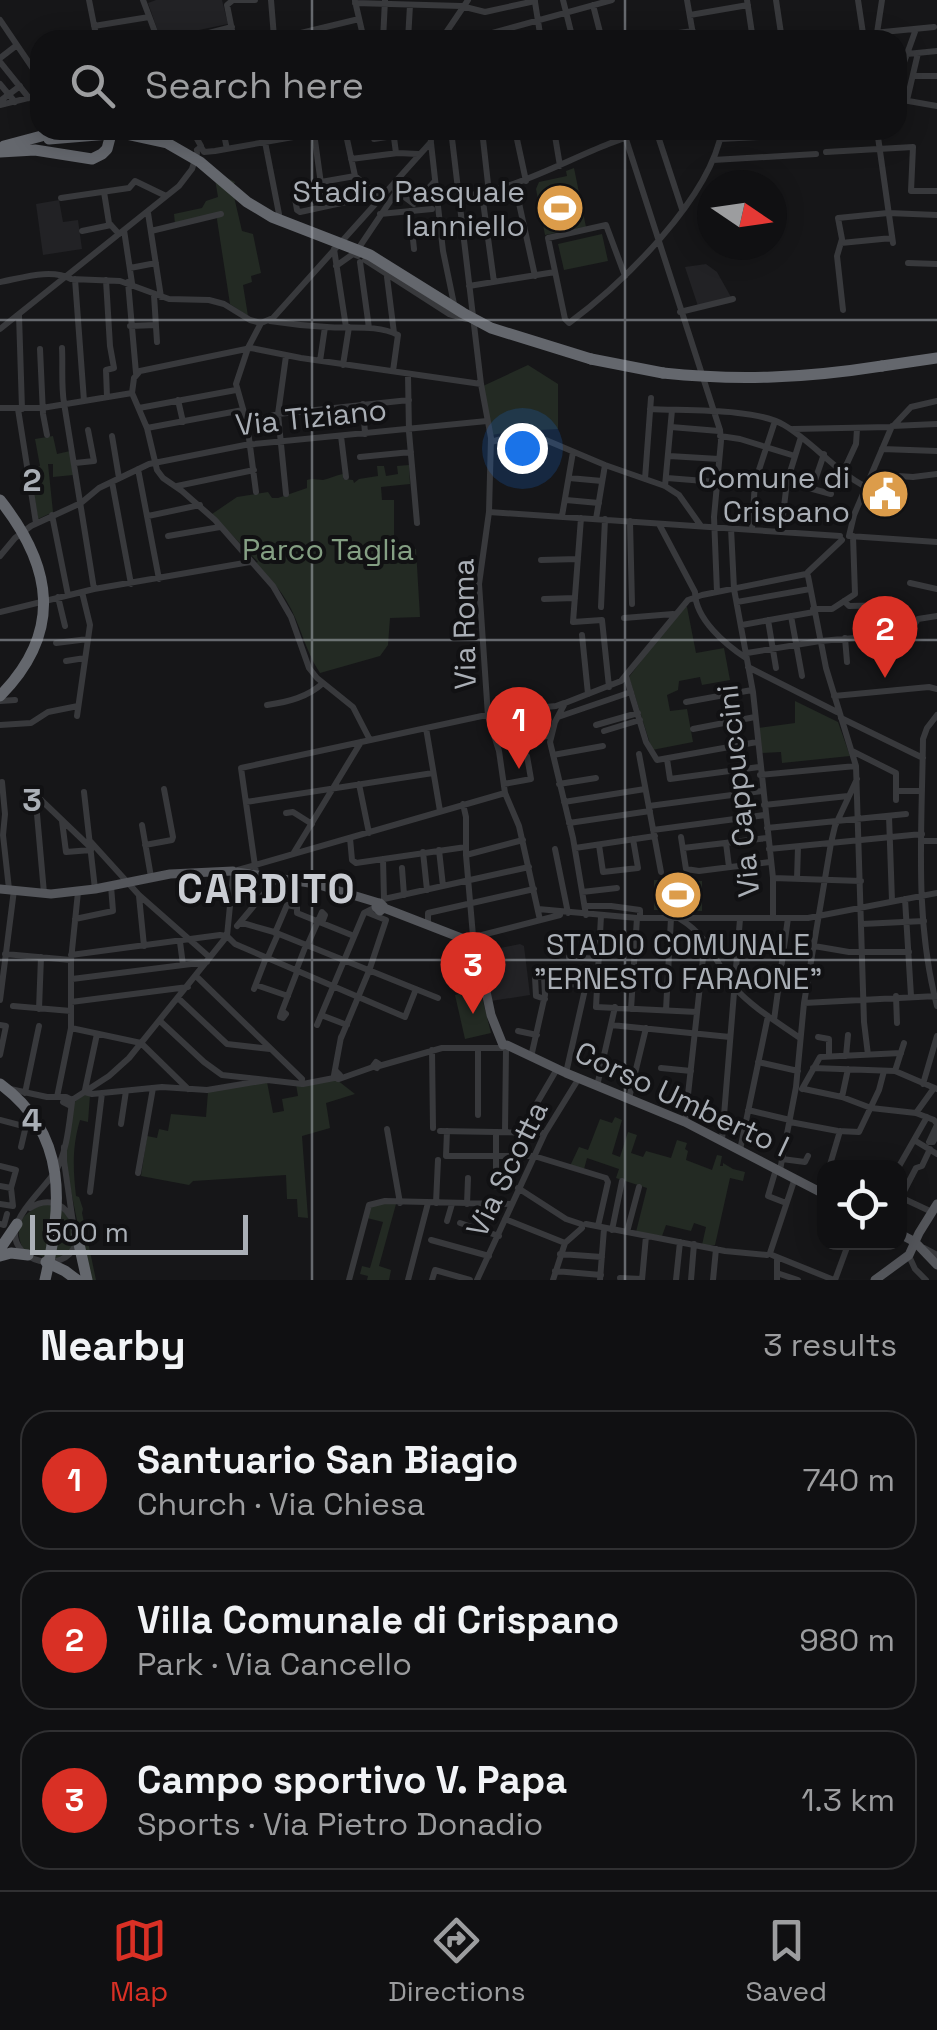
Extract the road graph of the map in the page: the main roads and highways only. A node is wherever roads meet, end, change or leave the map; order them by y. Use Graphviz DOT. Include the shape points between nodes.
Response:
graph roads {
  1 [pos="30,140"];
  2 [pos="44,140"];
  3 [pos="108,140"];
  4 [pos="157,140"];
  5 [pos="1,148"];
  6 [pos="937,358"];
  7 [pos="0,504"];
  8 [pos="0,696"];
  9 [pos="8,889"];
  10 [pos="0,1086"];
  11 [pos="817,1187"];
  12 [pos="934,1208"];
  13 [pos="20,1220"];
  14 [pos="76,1231"];
  15 [pos="907,1238"];
  16 [pos="915,1242"];
  17 [pos="0,1248"];
  18 [pos="28,1255"];
  19 [pos="0,1256"];
  20 [pos="46,1262"];
  21 [pos="937,1264"];
  22 [pos="43,1280"];
  23 [pos="76,1280"];
  24 [pos="87,1280"];
  25 [pos="875,1280"];
  1 -- 5 [label="highway"];
  2 -- 5 [label="highway, bridge"];
  3 -- 5 [label="highway" via="92,159"];
  4 -- 6 [label="highway, bridge" via="210,168 247,202 370,256 491,328 591,358 663,373 764,379"];
  7 -- 8 [label="highway, bridge" via="30,559 39,604 32,643"];
  9 -- 11 [label="main road, Corso Umberto I" via="78,892 170,874 256,870 316,884 471,939 502,1045"];
  10 -- 22 [label="highway, bridge" via="36,1130 50,1164 52,1227"];
  10 -- 22 [label="highway, bridge" via="31,1114 54,1162 58,1210"];
  12 -- 16 [label="main road"];
  13 -- 17 [label="highway"];
  14 -- 24 [label="highway"];
  15 -- 16 [label="main road"];
  16 -- 21 [label="main road"];
  16 -- 25 [label="main road" via="909,1255"];
  18 -- 19 [label="highway"];
  20 -- 23 [label="highway"];
}
